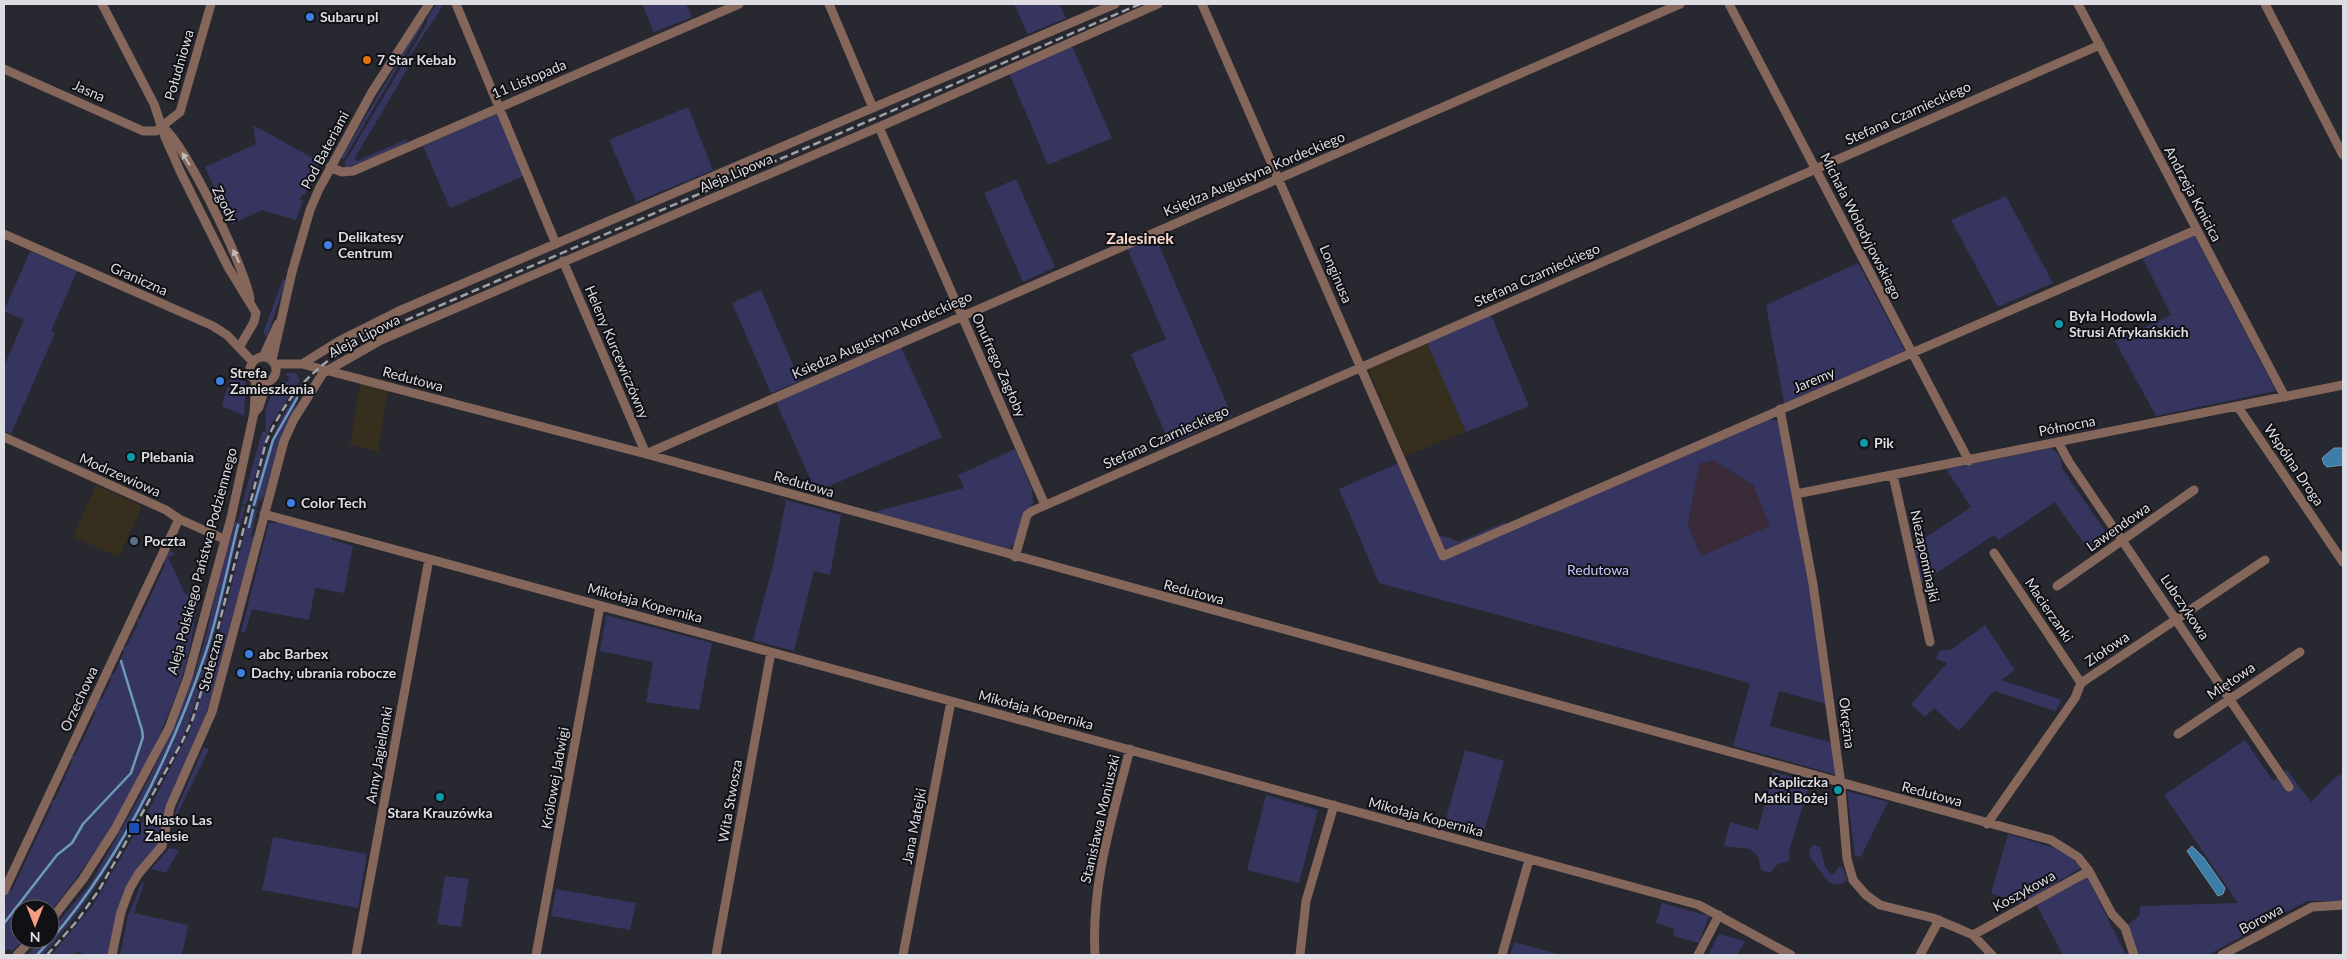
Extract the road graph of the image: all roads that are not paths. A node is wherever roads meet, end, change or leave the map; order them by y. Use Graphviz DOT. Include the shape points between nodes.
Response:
graph roads {
  1 [pos="102,4"];
  2 [pos="210,4"];
  3 [pos="429,4"];
  4 [pos="456,4"];
  5 [pos="739,4"];
  6 [pos="829,4"];
  7 [pos="1115,4"];
  8 [pos="1158,4"];
  9 [pos="1202,4"];
  10 [pos="1680,4"];
  11 [pos="1729,4"];
  12 [pos="2078,4"];
  13 [pos="2264,4"];
  14 [pos="2100,44"];
  15 [pos="4,69"];
  16 [pos="499,107"];
  17 [pos="873,108"];
  18 [pos="163,127"];
  19 [pos="879,127"];
  20 [pos="2343,155"];
  21 [pos="330,168"];
  22 [pos="1816,168"];
  23 [pos="1279,178"];
  24 [pos="2196,230"];
  25 [pos="4,234"];
  26 [pos="556,244"];
  27 [pos="563,261"];
  28 [pos="962,316"];
  29 [pos="278,324"];
  30 [pos="240,346"];
  31 [pos="1911,352"];
  32 [pos="263,357"];
  33 [pos="253,362"];
  34 [pos="273,362"];
  35 [pos="302,364"];
  36 [pos="1361,367"];
  37 [pos="327,371"];
  38 [pos="256,380"];
  39 [pos="266,382"];
  40 [pos="2343,384"];
  41 [pos="2285,396"];
  42 [pos="2238,407"];
  43 [pos="1780,409"];
  44 [pos="254,413"];
  45 [pos="4,438"];
  46 [pos="2058,442"];
  47 [pos="646,454"];
  48 [pos="1969,460"];
  49 [pos="1893,475"];
  50 [pos="2194,490"];
  51 [pos="1796,494"];
  52 [pos="1045,505"];
  53 [pos="264,514"];
  54 [pos="179,519"];
  55 [pos="224,539"];
  56 [pos="2122,540"];
  57 [pos="1994,553"];
  58 [pos="1443,556"];
  59 [pos="1015,557"];
  60 [pos="428,559"];
  61 [pos="2265,560"];
  62 [pos="2343,562"];
  63 [pos="2057,586"];
  64 [pos="600,606"];
  65 [pos="2176,619"];
  66 [pos="1930,642"];
  67 [pos="771,652"];
  68 [pos="2300,652"];
  69 [pos="2081,682"];
  70 [pos="2230,698"];
  71 [pos="951,701"];
  72 [pos="2178,734"];
  73 [pos="1130,750"];
  74 [pos="1840,784"];
  75 [pos="2289,787"];
  76 [pos="1334,806"];
  77 [pos="1987,824"];
  78 [pos="1529,860"];
  79 [pos="2088,871"];
  80 [pos="4,891"];
  81 [pos="2343,905"];
  82 [pos="60,908"];
  83 [pos="1719,915"];
  84 [pos="1939,920"];
  85 [pos="1973,935"];
  86 [pos="112,955"];
  87 [pos="356,955"];
  88 [pos="536,955"];
  89 [pos="716,955"];
  90 [pos="903,955"];
  91 [pos="1095,955"];
  92 [pos="1300,955"];
  93 [pos="1502,955"];
  94 [pos="1698,955"];
  95 [pos="1791,955"];
  96 [pos="1920,955"];
  97 [pos="1992,955"];
  98 [pos="2134,955"];
  99 [pos="2222,955"];
  1 -- 18 [label="street, Zgody"];
  2 -- 18 [label="street, Południowa" via="180,112"];
  3 -- 21 [label="street, Pod Bateriami" via="372,92"];
  4 -- 16 [label="street"];
  5 -- 16 [label="street, 11 Listopada"];
  6 -- 17 [label="street"];
  7 -- 17 [label="street, Aleja Lipowa"];
  8 -- 19 [label="street, Aleja Lipowa"];
  9 -- 23 [label="street, Longinusa"];
  10 -- 23 [label="street, Księdza Augustyna Kordeckiego"];
  11 -- 22 [label="street, Michała Wołodyjowskiego"];
  12 -- 14 [label="street, Andrzeja Kmicica"];
  13 -- 20 [label="street"];
  14 -- 22 [label="street, Stefana Czarnieckiego"];
  14 -- 24 [label="street, Andrzeja Kmicica"];
  15 -- 18 [label="street, Jasna" via="144,131"];
  16 -- 21 [label="street, 11 Listopada" via="353,171"];
  16 -- 26 [label="street"];
  17 -- 26 [label="street, Aleja Lipowa"];
  18 -- 30 [label="street, Zgody" via="190,166 248,286 256,317"];
  19 -- 27 [label="street, Aleja Lipowa"];
  19 -- 28 [label="street, Onufrego Zagłoby"];
  21 -- 29 [label="street, Pod Bateriami" via="310,210"];
  22 -- 31 [label="street, Michała Wołodyjowskiego"];
  22 -- 36 [label="street, Stefana Czarnieckiego"];
  23 -- 28 [label="street, Księdza Augustyna Kordeckiego"];
  23 -- 36 [label="street, Longinusa"];
  24 -- 31 [label="street, Jaremy"];
  24 -- 41 [label="street, Andrzeja Kmicica"];
  25 -- 30 [label="street, Graniczna" via="213,326"];
  26 -- 35 [label="street, Aleja Lipowa" via="399,311"];
  27 -- 37 [label="street, Aleja Lipowa" via="381,340"];
  27 -- 47 [label="street, Heleny Kurcewiczówny"];
  28 -- 47 [label="street, Księdza Augustyna Kordeckiego"];
  28 -- 52 [label="street, Onufrego Zagłoby"];
  29 -- 32 [label="street, Pod Bateriami"];
  29 -- 34 [label="street, Pod Bateriami"];
  30 -- 33 [label="street, Graniczna"];
  31 -- 43 [label="street, Jaremy"];
  31 -- 48 [label="street, Michała Wołodyjowskiego"];
  32 -- 33 [label="street"];
  32 -- 34 [label="street"];
  33 -- 38 [label="street" via="251,374"];
  34 -- 35 [label="street, Redutowa"];
  34 -- 39 [label="street" via="275,375"];
  35 -- 37 [label="street, Redutowa"];
  36 -- 52 [label="street, Stefana Czarnieckiego"];
  36 -- 58 [label="street, Longinusa"];
  37 -- 47 [label="street, Redutowa"];
  37 -- 53 [label="street, Stołeczna" via="288,429"];
  38 -- 39 [label="street"];
  38 -- 44 [label="street, Aleja Polskiego Państwa Podziemnego"];
  39 -- 44 [label="street, Aleja Polskiego Państwa Podziemnego"];
  40 -- 41 [label="street, Północna"];
  41 -- 42 [label="street, Północna"];
  42 -- 46 [label="street, Północna"];
  42 -- 62 [label="street, Wspólna Droga"];
  43 -- 51 [label="street, Okrężna"];
  43 -- 58 [label="street, Jaremy"];
  44 -- 55 [label="street, Aleja Polskiego Państwa Podziemnego"];
  45 -- 54 [label="street, Modrzewiowa" via="166,510"];
  46 -- 48 [label="street, Północna"];
  46 -- 56 [label="street, Lubczykowa"];
  47 -- 59 [label="street, Redutowa"];
  48 -- 49 [label="street, Północna"];
  49 -- 51 [label="street, Północna"];
  49 -- 66 [label="street, Niezapominajki"];
  50 -- 56 [label="street, Lawendowa"];
  51 -- 74 [label="street, Okrężna" via="1831,704"];
  52 -- 59 [label="street, Stefana Czarnieckiego" via="1028,515"];
  53 -- 60 [label="street, Mikołaja Kopernika"];
  53 -- 86 [label="street, Stołeczna" via="212,712 170,808 162,846 130,888 119,919"];
  54 -- 55 [label="street, Modrzewiowa"];
  54 -- 80 [label="street, Orzechowa"];
  55 -- 82 [label="street, Aleja Polskiego Państwa Podziemnego" via="188,676 169,728 115,829"];
  56 -- 63 [label="street, Lawendowa"];
  56 -- 65 [label="street, Lubczykowa"];
  57 -- 69 [label="street, Macierzanki"];
  59 -- 74 [label="street, Redutowa"];
  60 -- 64 [label="street, Mikołaja Kopernika"];
  60 -- 87 [label="street, Anny Jagiellonki"];
  61 -- 65 [label="street, Ziołowa"];
  64 -- 67 [label="street, Mikołaja Kopernika"];
  64 -- 88 [label="street, Królowej Jadwigi"];
  65 -- 69 [label="street, Ziołowa"];
  65 -- 70 [label="street, Lubczykowa"];
  67 -- 71 [label="street, Mikołaja Kopernika"];
  67 -- 89 [label="street, Wita Stwosza"];
  68 -- 70 [label="street, Miętowa"];
  69 -- 77 [label="street, Ziołowa" via="2075,698"];
  70 -- 72 [label="street, Miętowa"];
  70 -- 75 [label="street, Lubczykowa"];
  71 -- 73 [label="street, Mikołaja Kopernika"];
  71 -- 90 [label="street, Jana Matejki"];
  73 -- 76 [label="street, Mikołaja Kopernika"];
  73 -- 91 [label="street, Stanisława Moniuszki" via="1098,880 1094,915"];
  74 -- 77 [label="street, Redutowa"];
  74 -- 84 [label="street, Okrężna" via="1847,859 1858,887 1880,905"];
  76 -- 78 [label="street, Mikołaja Kopernika"];
  76 -- 92 [label="street" via="1306,901"];
  77 -- 79 [label="street, Redutowa" via="2050,840 2078,857"];
  78 -- 83 [label="street, Mikołaja Kopernika" via="1699,905"];
  78 -- 93 [label="street"];
  79 -- 85 [label="street, Koszykowa"];
  79 -- 98 [label="street, Redutowa" via="2112,914 2125,928"];
  81 -- 99 [label="street, Borowa" via="2312,907"];
  83 -- 94 [label="street"];
  83 -- 95 [label="street, Mikołaja Kopernika"];
  84 -- 85 [label="street, Okrężna"];
  84 -- 96 [label="street"];
  85 -- 97 [label="street, Okrężna"];
}
